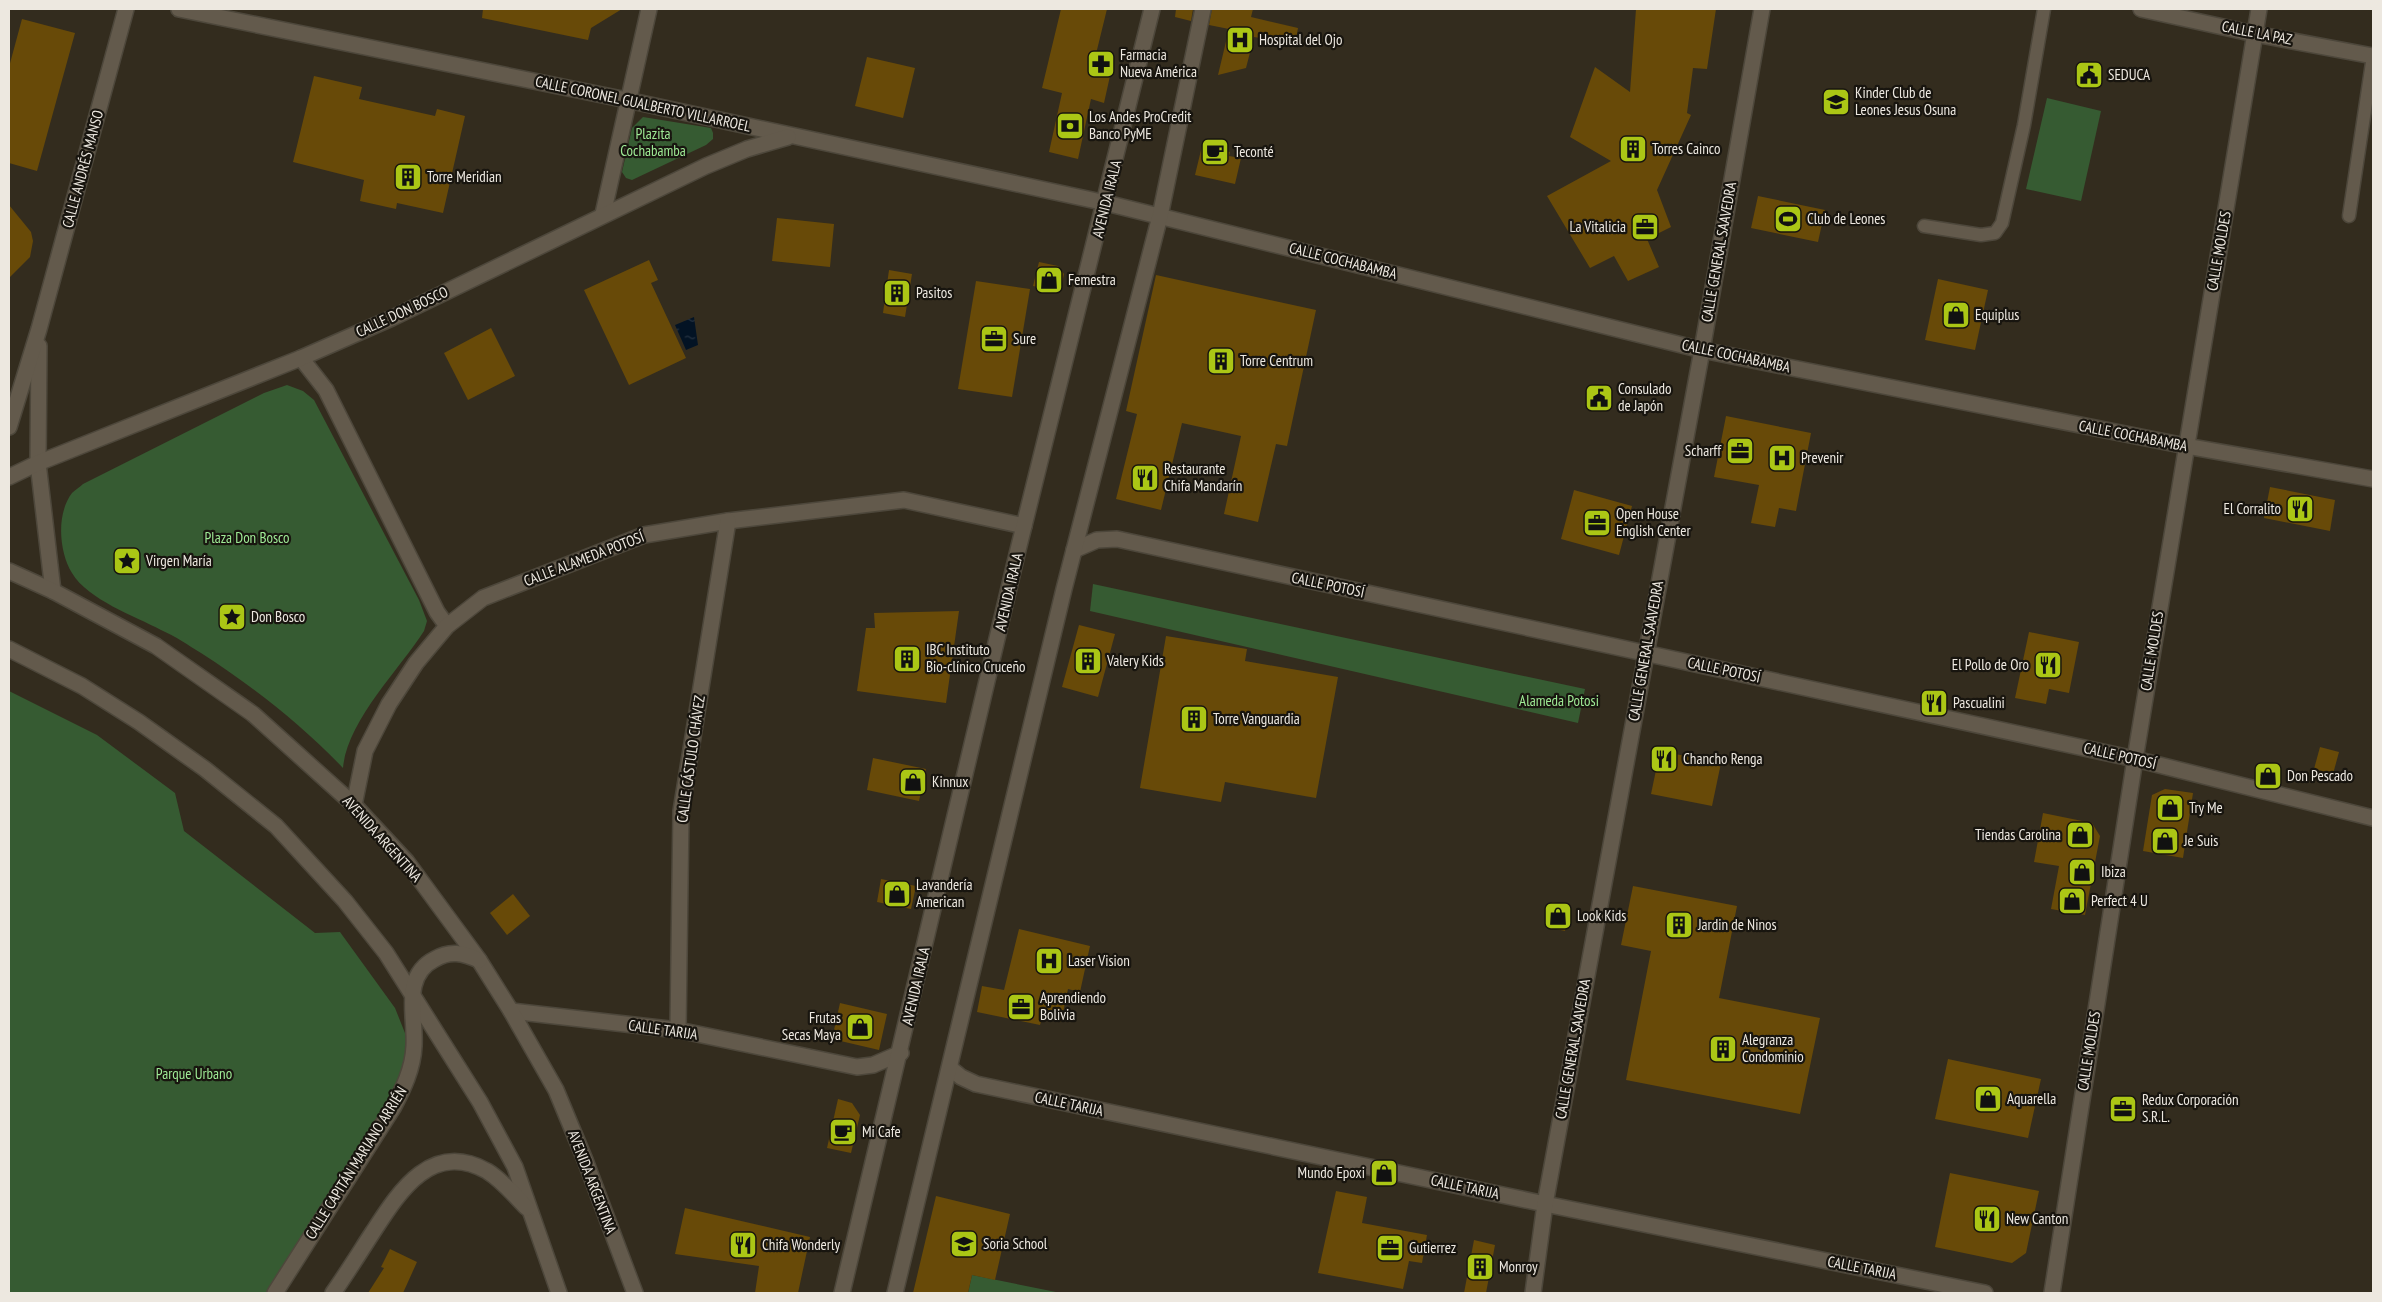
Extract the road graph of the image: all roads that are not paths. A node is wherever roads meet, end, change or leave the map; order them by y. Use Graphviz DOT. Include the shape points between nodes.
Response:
graph roads {
  1 [pos="126,9"];
  2 [pos="179,9"];
  3 [pos="648,9"];
  4 [pos="1152,9"];
  5 [pos="1203,9"];
  6 [pos="1762,9"];
  7 [pos="2044,9"];
  8 [pos="2141,9"];
  9 [pos="2259,9"];
  10 [pos="2255,34"];
  11 [pos="2373,56"];
  12 [pos="627,100"];
  13 [pos="789,136"];
  14 [pos="1106,203"];
  15 [pos="603,214"];
  16 [pos="1160,216"];
  17 [pos="2349,216"];
  18 [pos="1924,226"];
  19 [pos="39,329"];
  20 [pos="1702,350"];
  21 [pos="301,358"];
  22 [pos="9,427"];
  23 [pos="2186,446"];
  24 [pos="38,463"];
  25 [pos="9,477"];
  26 [pos="2373,479"];
  27 [pos="728,521"];
  28 [pos="1024,526"];
  29 [pos="1074,550"];
  30 [pos="9,572"];
  31 [pos="53,591"];
  32 [pos="447,626"];
  33 [pos="9,649"];
  34 [pos="1646,652"];
  35 [pos="2135,759"];
  36 [pos="354,806"];
  37 [pos="2373,818"];
  38 [pos="478,960"];
  39 [pos="412,994"];
  40 [pos="511,1011"];
  41 [pos="678,1030"];
  42 [pos="901,1053"];
  43 [pos="950,1068"];
  44 [pos="1545,1204"];
  45 [pos="530,1211"];
  46 [pos="275,1293"];
  47 [pos="333,1293"];
  48 [pos="558,1293"];
  49 [pos="635,1293"];
  50 [pos="842,1293"];
  51 [pos="895,1293"];
  52 [pos="1532,1293"];
  53 [pos="1985,1293"];
  54 [pos="2052,1293"];
  1 -- 19 [label="street, CALLE ANDRÉS MANSO"];
  2 -- 12 [label="street, CALLE CORONEL GUALBERTO VILLARROEL"];
  3 -- 12 [label="street"];
  4 -- 14 [label="street, AVENIDA IRALA"];
  5 -- 16 [label="street"];
  6 -- 20 [label="street, CALLE GENERAL SAAVEDRA"];
  7 -- 18 [label="lane" via="2024,125 2002,223 1995,233 1981,235"];
  8 -- 10 [label="street, CALLE LA PAZ"];
  9 -- 10 [label="street, CALLE MOLDES"];
  10 -- 11 [label="street, CALLE LA PAZ"];
  10 -- 23 [label="street, CALLE MOLDES"];
  11 -- 17 [label="lane"];
  12 -- 13 [label="street, CALLE CORONEL GUALBERTO VILLARROEL"];
  12 -- 15 [label="street"];
  13 -- 14 [label="street, CALLE CORONEL GUALBERTO VILLARROEL"];
  13 -- 15 [label="street, CALLE DON BOSCO" via="714,162"];
  14 -- 16 [label="street, CALLE COCHABAMBA"];
  14 -- 28 [label="street, AVENIDA IRALA"];
  15 -- 21 [label="street, CALLE DON BOSCO" via="392,318"];
  16 -- 20 [label="street, CALLE COCHABAMBA"];
  16 -- 29 [label="street"];
  19 -- 22 [label="street, CALLE ANDRÉS MANSO"];
  19 -- 24 [label="street, CALLE ANDRÉS MANSO"];
  20 -- 23 [label="street, CALLE COCHABAMBA"];
  20 -- 34 [label="street, CALLE GENERAL SAAVEDRA"];
  21 -- 24 [label="street, CALLE DON BOSCO"];
  21 -- 32 [label="street" via="326,390"];
  23 -- 26 [label="street, CALLE COCHABAMBA"];
  23 -- 35 [label="street, CALLE MOLDES"];
  24 -- 25 [label="street, CALLE DON BOSCO"];
  24 -- 31 [label="street, CALLE ANDRÉS MANSO"];
  27 -- 28 [label="street, CALLE ALAMEDA POTOSÍ" via="904,500"];
  27 -- 32 [label="street, CALLE ALAMEDA POTOSÍ" via="636,538 483,598"];
  27 -- 41 [label="street, CALLE CÁSTULO CHÁVEZ" via="682,811"];
  28 -- 42 [label="street, AVENIDA IRALA"];
  29 -- 34 [label="street, CALLE POTOSÍ" via="1097,540 1117,539"];
  29 -- 43 [label="street"];
  30 -- 31 [label="street, AVENIDA ARGENTINA"];
  31 -- 36 [label="street, AVENIDA ARGENTINA" via="156,646 253,714"];
  32 -- 36 [label="street, CALLE ALAMEDA POTOSÍ" via="416,663 389,704 365,750"];
  33 -- 39 [label="street" via="82,686 139,722 276,826 345,901 386,953"];
  34 -- 35 [label="street, CALLE POTOSÍ"];
  34 -- 44 [label="street, CALLE GENERAL SAAVEDRA"];
  35 -- 37 [label="street, CALLE POTOSÍ"];
  35 -- 54 [label="street, CALLE MOLDES"];
  36 -- 38 [label="street, AVENIDA ARGENTINA" via="407,862"];
  38 -- 39 [label="street" via="462,953 444,954 428,962 419,971"];
  38 -- 40 [label="street, AVENIDA ARGENTINA"];
  39 -- 45 [label="street" via="480,1102 515,1167"];
  39 -- 46 [label="street, CALLE CAPITÁN MARIANO ARRIÉN" via="414,1048 408,1080"];
  40 -- 41 [label="street, CALLE TARIJA"];
  40 -- 49 [label="street, AVENIDA ARGENTINA" via="556,1090"];
  41 -- 42 [label="street, CALLE TARIJA" via="856,1067 873,1065"];
  42 -- 50 [label="street, AVENIDA IRALA"];
  43 -- 44 [label="street, CALLE TARIJA" via="976,1084"];
  43 -- 51 [label="street"];
  44 -- 52 [label="street, CALLE GENERAL SAAVEDRA"];
  44 -- 53 [label="street, CALLE TARIJA"];
  45 -- 47 [label="street" via="486,1171 462,1162 436,1165 420,1172 394,1199"];
  45 -- 48 [label="street"];
}
